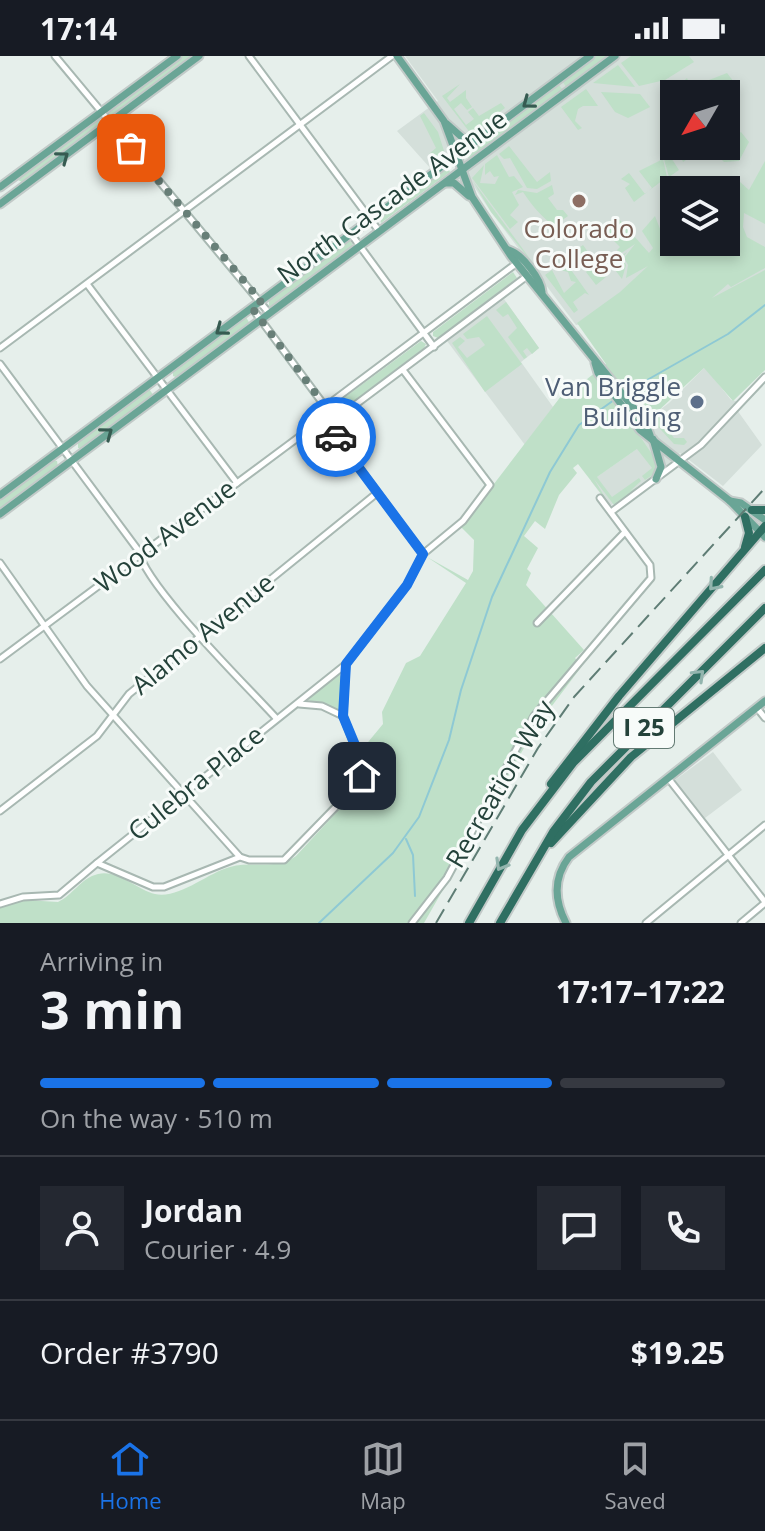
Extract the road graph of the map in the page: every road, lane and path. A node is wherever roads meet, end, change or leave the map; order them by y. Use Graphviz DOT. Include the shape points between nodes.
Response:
graph roads {
  1 [pos="55,56"];
  2 [pos="177,56"];
  3 [pos="199,56"];
  4 [pos="249,56"];
  5 [pos="395,56"];
  6 [pos="590,56"];
  7 [pos="615,56"];
  8 [pos="102,112"];
  9 [pos="444,121"];
  10 [pos="110,122"];
  11 [pos="300,125"];
  12 [pos="478,141"];
  13 [pos="456,157"];
  14 [pos="460,171"];
  15 [pos="11,179"];
  16 [pos="444,183"];
  17 [pos="0,187"];
  18 [pos="20,189"];
  19 [pos="475,203"];
  20 [pos="0,204"];
  21 [pos="184,212"];
  22 [pos="371,219"];
  23 [pos="379,231"];
  24 [pos="351,234"];
  25 [pos="360,246"];
  26 [pos="509,250"];
  27 [pos="517,263"];
  28 [pos="527,276"];
  29 [pos="87,284"];
  30 [pos="542,292"];
  31 [pos="261,301"];
  32 [pos="252,308"];
  33 [pos="269,313"];
  34 [pos="261,320"];
  35 [pos="424,334"];
  36 [pos="434,347"];
  37 [pos="0,348"];
  38 [pos="0,364"];
  39 [pos="403,370"];
  40 [pos="159,377"];
  41 [pos="765,377"];
  42 [pos="168,389"];
  43 [pos="331,414"];
  44 [pos="323,419"];
  45 [pos="651,436"];
  46 [pos="63,449"];
  47 [pos="72,460"];
  48 [pos="678,462"];
  49 [pos="656,479"];
  50 [pos="237,483"];
  51 [pos="377,493"];
  52 [pos="0,495"];
  53 [pos="600,498"];
  54 [pos="730,501"];
  55 [pos="752,510"];
  56 [pos="765,510"];
  57 [pos="611,512"];
  58 [pos="0,514"];
  59 [pos="745,517"];
  60 [pos="765,520"];
  61 [pos="625,532"];
  62 [pos="763,532"];
  63 [pos="744,550"];
  64 [pos="423,554"];
  65 [pos="139,556"];
  66 [pos="0,563"];
  67 [pos="764,571"];
  68 [pos="765,608"];
  69 [pos="537,623"];
  70 [pos="46,625"];
  71 [pos="200,635"];
  72 [pos="765,648"];
  73 [pos="0,659"];
  74 [pos="346,664"];
  75 [pos="765,701"];
  76 [pos="297,704"];
  77 [pos="757,708"];
  78 [pos="112,715"];
  79 [pos="343,716"];
  80 [pos="276,718"];
  81 [pos="765,718"];
  82 [pos="668,778"];
  83 [pos="181,793"];
  84 [pos="537,808"];
  85 [pos="0,811"];
  86 [pos="765,825"];
  87 [pos="728,856"];
  88 [pos="240,857"];
  89 [pos="537,858"];
  90 [pos="97,863"];
  91 [pos="765,902"];
  92 [pos="0,904"];
  93 [pos="412,923"];
  94 [pos="469,923"];
  95 [pos="500,923"];
  96 [pos="566,923"];
  97 [pos="646,923"];
  98 [pos="741,923"];
  1 -- 8 [label="street"];
  2 -- 8 [label="main road"];
  3 -- 10 [label="main road"];
  4 -- 11 [label="street"];
  5 -- 9 [label="main road"];
  5 -- 11 [label="street"];
  6 -- 12 [label="main road, North Cascade Avenue, one-way"];
  7 -- 14 [label="main road, North Cascade Avenue"];
  8 -- 10 [label="street"];
  8 -- 15 [label="main road"];
  9 -- 12 [label="main road" via="462,138"];
  9 -- 13 [label="main road"];
  18 -- 10 [label="main road, one-way"];
  10 -- 21 [label="street"];
  11 -- 21 [label="street"];
  11 -- 22 [label="street"];
  12 -- 13 [label="main road, North Cascade Avenue"];
  13 -- 14 [label="main road"];
  13 -- 22 [label="main road, North Cascade Avenue"];
  14 -- 16 [label="main road, North Cascade Avenue"];
  14 -- 19 [label="main road"];
  15 -- 17 [label="main road"];
  15 -- 18 [label="street"];
  16 -- 19 [label="main road" via="456,185"];
  16 -- 23 [label="main road, North Cascade Avenue"];
  18 -- 20 [label="main road"];
  19 -- 26 [label="main road"];
  21 -- 29 [label="street"];
  21 -- 31 [label="street"];
  22 -- 23 [label="street"];
  22 -- 24 [label="main road, North Cascade Avenue"];
  23 -- 25 [label="main road, North Cascade Avenue"];
  24 -- 25 [label="street"];
  24 -- 31 [label="main road, North Cascade Avenue"];
  25 -- 33 [label="main road, North Cascade Avenue"];
  25 -- 35 [label="street"];
  26 -- 27 [label="main road"];
  26 -- 30 [label="main road" via="542,285"];
  27 -- 28 [label="main road"];
  27 -- 35 [label="street, Wood Avenue"];
  28 -- 30 [label="main road"];
  28 -- 36 [label="street, Wood Avenue"];
  29 -- 37 [label="street"];
  29 -- 40 [label="street"];
  30 -- 45 [label="main road"];
  31 -- 32 [label="main road, North Cascade Avenue"];
  31 -- 33 [label="street"];
  32 -- 34 [label="street"];
  32 -- 40 [label="main road, North Cascade Avenue, one-way"];
  33 -- 34 [label="main road, North Cascade Avenue"];
  34 -- 42 [label="main road, North Cascade Avenue"];
  34 -- 43 [label="street"];
  35 -- 36 [label="street"];
  35 -- 43 [label="street, Wood Avenue" via="334,400"];
  36 -- 39 [label="street, Wood Avenue"];
  38 -- 46 [label="street"];
  39 -- 43 [label="street, Wood Avenue" via="343,414"];
  39 -- 64 [label="street" via="490,485 463,521"];
  40 -- 42 [label="street"];
  40 -- 46 [label="main road, North Cascade Avenue"];
  41 -- 48 [label="street"];
  47 -- 42 [label="main road, North Cascade Avenue, one-way"];
  42 -- 50 [label="street"];
  43 -- 44 [label="street, Wood Avenue"];
  44 -- 50 [label="street, Wood Avenue"];
  44 -- 51 [label="street"];
  45 -- 48 [label="main road"];
  45 -- 49 [label="main road" via="661,467"];
  46 -- 47 [label="street"];
  46 -- 52 [label="main road, North Cascade Avenue"];
  47 -- 58 [label="main road, North Cascade Avenue"];
  47 -- 65 [label="street"];
  48 -- 49 [label="street"];
  48 -- 54 [label="main road"];
  49 -- 57 [label="street"];
  50 -- 65 [label="street, Wood Avenue"];
  51 -- 64 [label="street"];
  51 -- 71 [label="street, Alamo Avenue"];
  53 -- 57 [label="street"];
  54 -- 55 [label="main road"];
  54 -- 59 [label="main road"];
  55 -- 56 [label="highway"];
  55 -- 60 [label="main road"];
  57 -- 61 [label="street"];
  59 -- 62 [label="main road"];
  59 -- 63 [label="highway" via="749,533"];
  61 -- 69 [label="street"];
  61 -- 93 [label="street, Recreation Way" via="650,565 645,587 534,716 447,878"];
  62 -- 63 [label="highway"];
  63 -- 84 [label="highway, one-way" via="619,696 559,771"];
  64 -- 74 [label="street, Culebra Place" via="407,585"];
  65 -- 70 [label="street, Wood Avenue"];
  65 -- 71 [label="street"];
  66 -- 70 [label="street"];
  67 -- 84 [label="highway, I 25" via="593,740"];
  89 -- 68 [label="highway, I 25, one-way" via="591,782"];
  70 -- 73 [label="street, Wood Avenue"];
  70 -- 78 [label="street"];
  71 -- 78 [label="street, Alamo Avenue" via="129,694"];
  71 -- 80 [label="street"];
  72 -- 89 [label="highway" via="612,774"];
  74 -- 76 [label="street, Culebra Place"];
  74 -- 79 [label="street"];
  75 -- 77 [label="main road"];
  76 -- 79 [label="street" via="322,706"];
  76 -- 80 [label="street, Culebra Place"];
  77 -- 81 [label="street"];
  77 -- 82 [label="main road"];
  78 -- 83 [label="street"];
  78 -- 85 [label="street, Alamo Avenue" via="97,736"];
  79 -- 88 [label="street" via="363,767 358,784 288,859"];
  80 -- 83 [label="street, Culebra Place"];
  82 -- 87 [label="street"];
  82 -- 96 [label="main road" via="575,851 558,878 556,895"];
  83 -- 88 [label="street"];
  83 -- 90 [label="street, Culebra Place"];
  84 -- 94 [label="highway, I 25, one-way"];
  86 -- 87 [label="street"];
  87 -- 91 [label="street"];
  87 -- 97 [label="street"];
  88 -- 90 [label="street" via="158,888"];
  89 -- 95 [label="highway, I 25"];
  90 -- 92 [label="street, Culebra Place" via="59,895"];
  91 -- 98 [label="street"];
}
